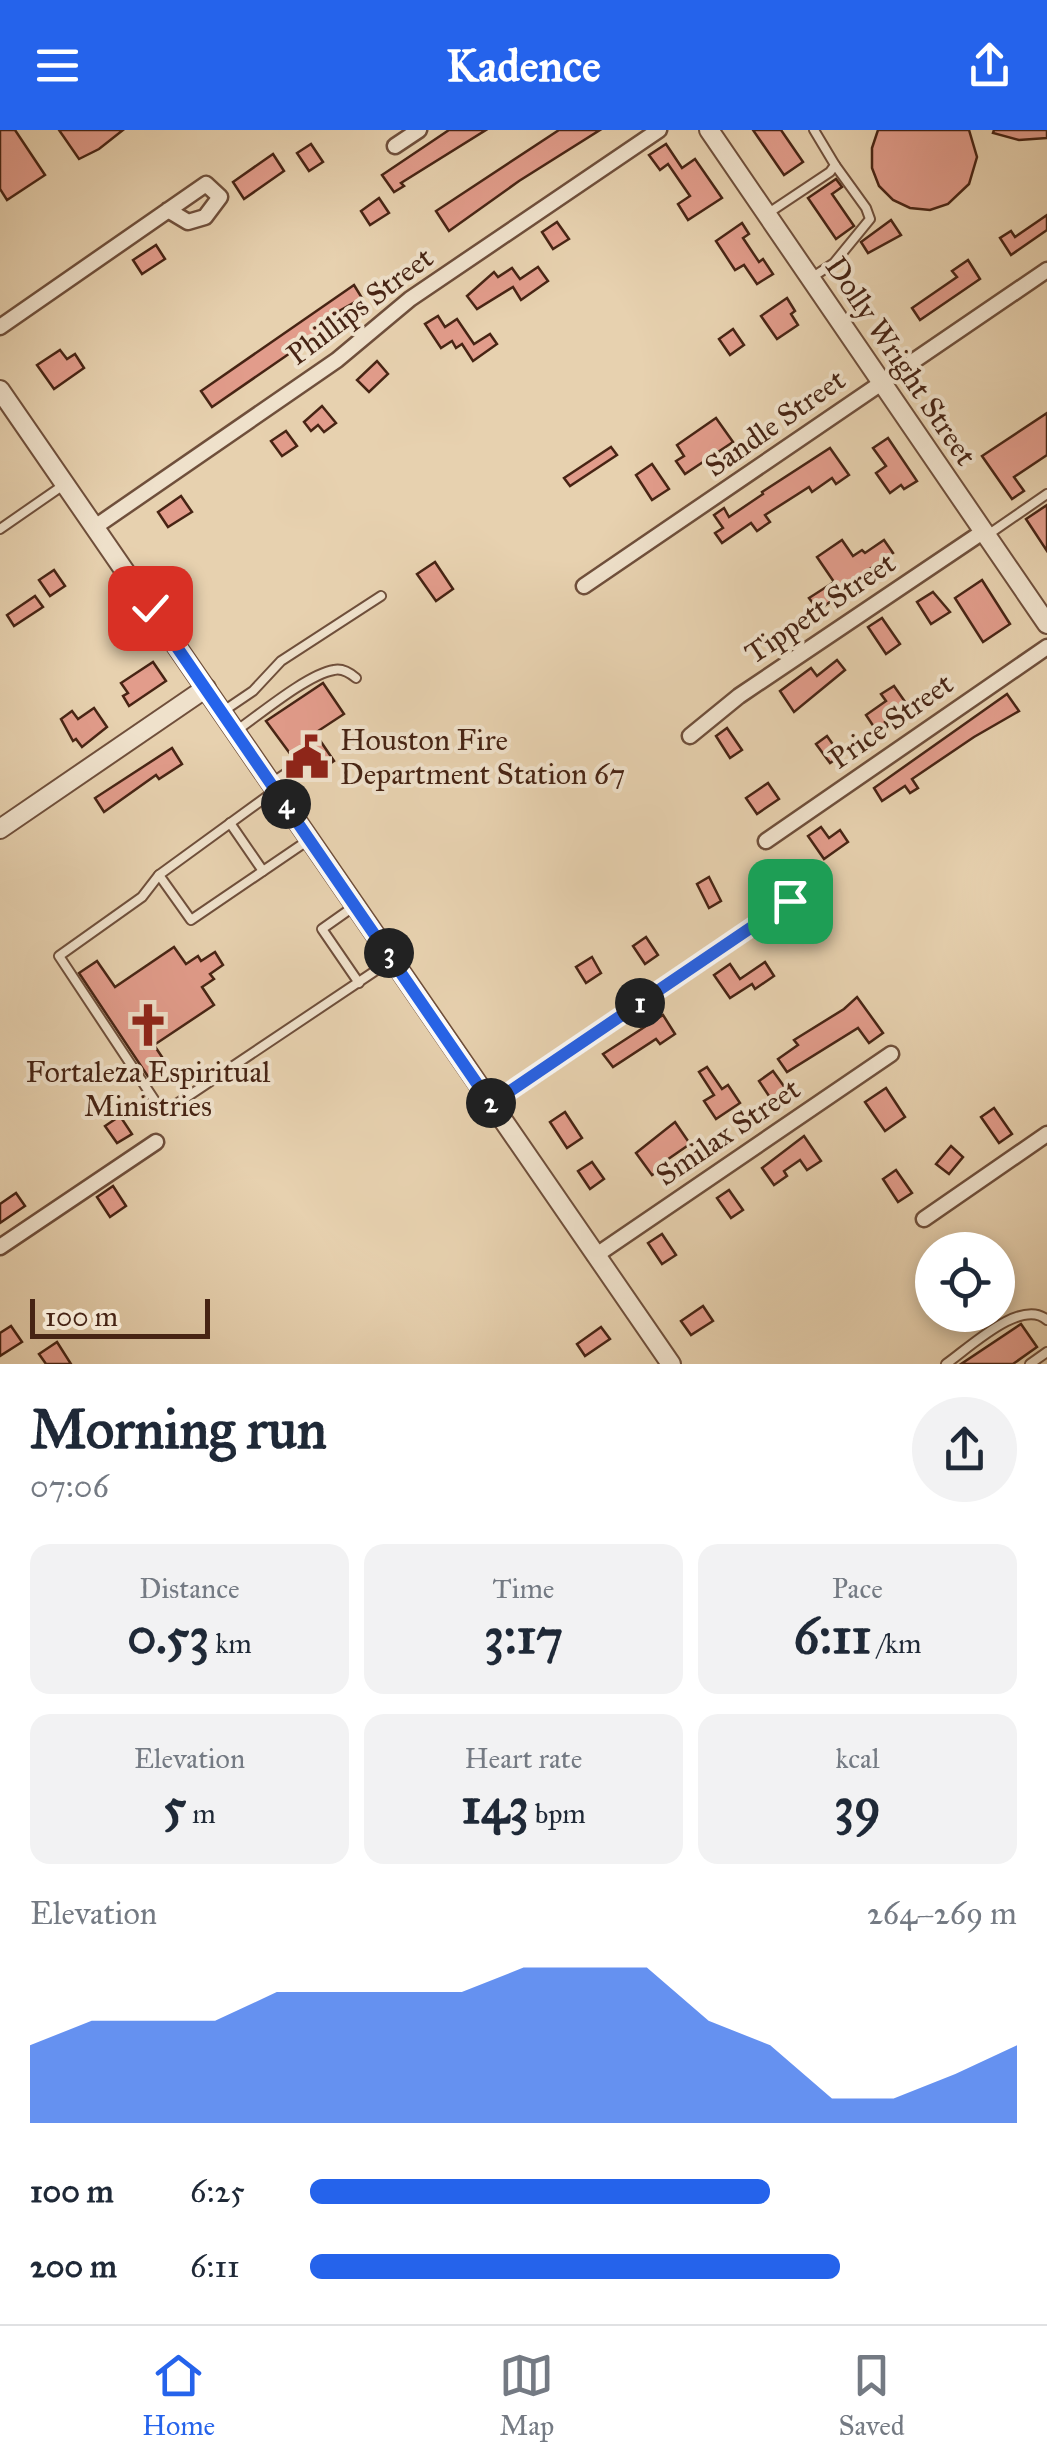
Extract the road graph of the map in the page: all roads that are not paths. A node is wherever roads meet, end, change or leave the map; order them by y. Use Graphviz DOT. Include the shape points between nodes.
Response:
graph roads {
  1 [pos="419,130"];
  2 [pos="659,130"];
  3 [pos="709,130"];
  4 [pos="814,130"];
  5 [pos="396,146"];
  6 [pos="836,165"];
  7 [pos="168,210"];
  8 [pos="766,214"];
  9 [pos="1047,270"];
  10 [pos="811,278"];
  11 [pos="0,327"];
  12 [pos="883,382"];
  13 [pos="0,390"];
  14 [pos="65,484"];
  15 [pos="1047,494"];
  16 [pos="95,528"];
  17 [pos="0,529"];
  18 [pos="985,533"];
  19 [pos="584,586"];
  20 [pos="381,596"];
  21 [pos="1044,612"];
  22 [pos="1047,647"];
  23 [pos="356,678"];
  24 [pos="206,688"];
  25 [pos="222,712"];
  26 [pos="236,730"];
  27 [pos="690,736"];
  28 [pos="294,768"];
  29 [pos="274,786"];
  30 [pos="230,823"];
  31 [pos="0,830"];
  32 [pos="310,839"];
  33 [pos="766,841"];
  34 [pos="263,872"];
  35 [pos="159,874"];
  36 [pos="790,901"];
  37 [pos="356,906"];
  38 [pos="393,959"];
  39 [pos="359,984"];
  40 [pos="891,1054"];
  41 [pos="491,1104"];
  42 [pos="1047,1134"];
  43 [pos="156,1142"];
  44 [pos="924,1218"];
  45 [pos="0,1247"];
  46 [pos="595,1256"];
  47 [pos="1047,1304"];
  48 [pos="1045,1317"];
  49 [pos="1047,1352"];
  50 [pos="671,1364"];
  51 [pos="946,1364"];
  52 [pos="1030,1364"];
  1 -- 5 [label="street"];
  2 -- 16 [label="street, Phillips Street" via="410,299 337,360"];
  3 -- 8 [label="street, Dolly Wright Street"];
  4 -- 6 [label="lane"];
  6 -- 8 [label="lane"];
  6 -- 10 [label="lane" via="870,219 834,263"];
  7 -- 11 [label="street"];
  8 -- 10 [label="street, Dolly Wright Street"];
  9 -- 12 [label="street, Sandle Street"];
  10 -- 12 [label="street, Dolly Wright Street"];
  12 -- 18 [label="street, Dolly Wright Street"];
  12 -- 19 [label="street, Sandle Street"];
  13 -- 14 [label="street"];
  14 -- 16 [label="street"];
  14 -- 17 [label="lane"];
  15 -- 18 [label="lane"];
  16 -- 24 [label="street"];
  18 -- 21 [label="street, Dolly Wright Street"];
  18 -- 27 [label="street, Tippett Street"];
  20 -- 25 [label="lane" via="281,660"];
  22 -- 33 [label="street, Price Street"];
  23 -- 26 [label="lane" via="332,670"];
  24 -- 25 [label="street"];
  24 -- 31 [label="street"];
  25 -- 26 [label="street"];
  26 -- 29 [label="street"];
  28 -- 29 [label="lane"];
  29 -- 30 [label="lane"];
  29 -- 32 [label="street"];
  30 -- 34 [label="lane"];
  30 -- 35 [label="lane"];
  32 -- 34 [label="lane"];
  32 -- 37 [label="street"];
  34 -- 35 [label="lane" via="191,920"];
  35 -- 39 [label="lane" via="142,896 59,956 163,1113"];
  36 -- 41 [label="street"];
  37 -- 38 [label="street"];
  37 -- 39 [label="lane" via="322,929"];
  38 -- 39 [label="lane"];
  38 -- 41 [label="street"];
  40 -- 46 [label="street, Smilax Street"];
  41 -- 46 [label="street"];
  42 -- 44 [label="street"];
  43 -- 45 [label="street"];
  46 -- 50 [label="street"];
  47 -- 48 [label="lane"];
  48 -- 51 [label="lane" via="1017,1314"];
  49 -- 52 [label="lane"];
}
